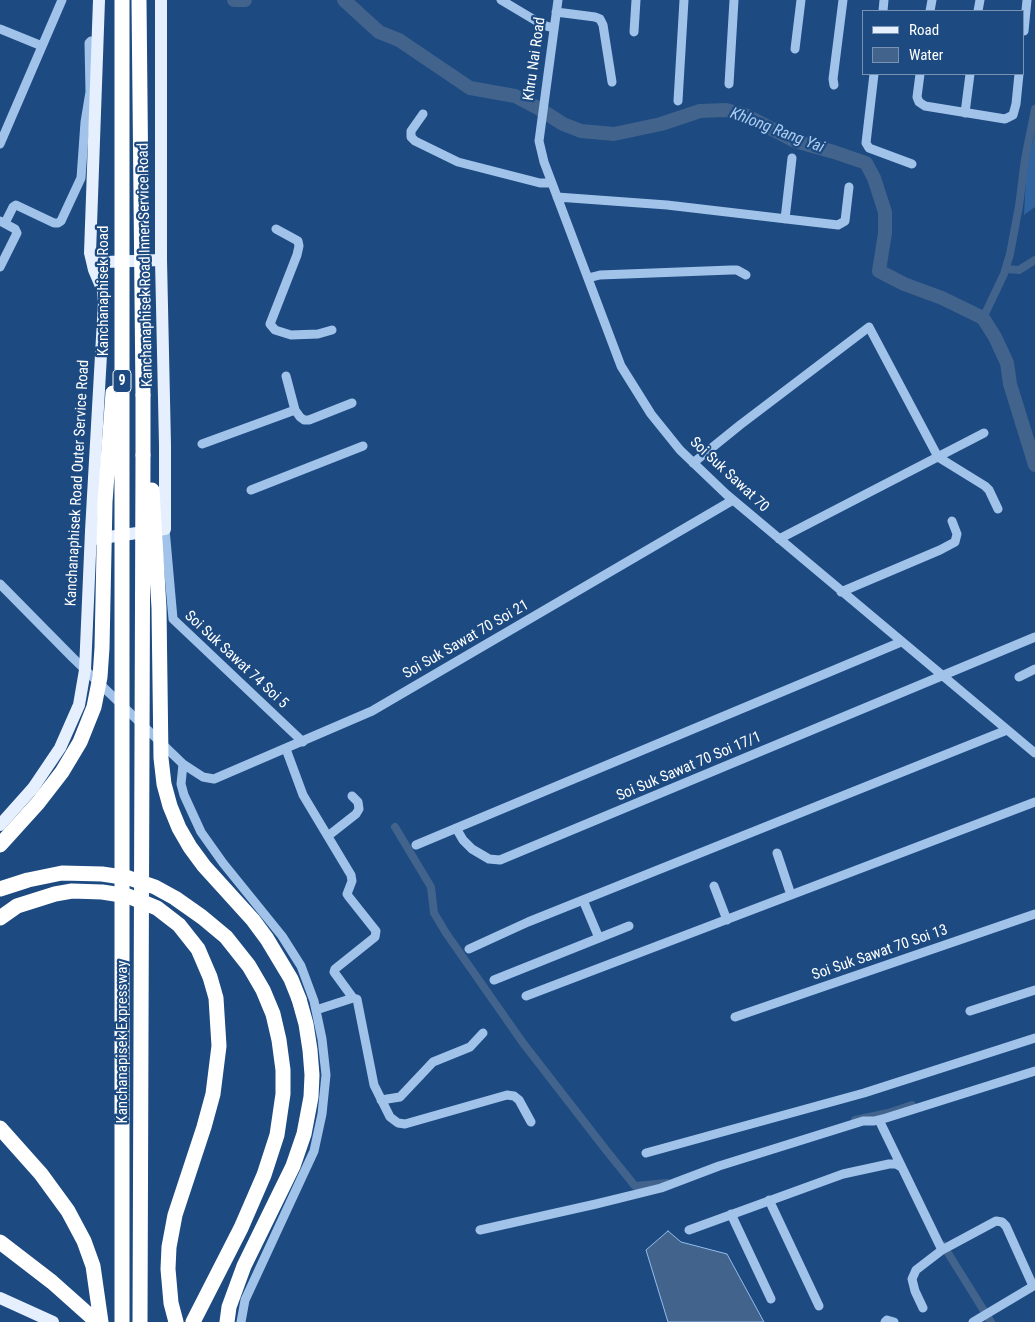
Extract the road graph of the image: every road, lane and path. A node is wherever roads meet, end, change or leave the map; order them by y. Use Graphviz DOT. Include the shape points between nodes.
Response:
graph roads {
  1 [pos="62,0"];
  2 [pos="99,0"];
  3 [pos="122,0"];
  4 [pos="139,0"];
  5 [pos="161,0"];
  6 [pos="501,0"];
  7 [pos="558,0"];
  8 [pos="636,0"];
  9 [pos="684,0"];
  10 [pos="734,0"];
  11 [pos="801,0"];
  12 [pos="843,0"];
  13 [pos="1027,0"];
  14 [pos="556,12"];
  15 [pos="1025,21"];
  16 [pos="554,28"];
  17 [pos="0,30"];
  18 [pos="634,32"];
  19 [pos="42,46"];
  20 [pos="795,49"];
  21 [pos="874,75"];
  22 [pos="920,75"];
  23 [pos="970,75"];
  24 [pos="1019,75"];
  25 [pos="612,82"];
  26 [pos="729,84"];
  27 [pos="834,86"];
  28 [pos="678,101"];
  29 [pos="965,113"];
  30 [pos="423,114"];
  31 [pos="541,122"];
  32 [pos="0,144"];
  33 [pos="792,158"];
  34 [pos="912,164"];
  35 [pos="87,173"];
  36 [pos="552,183"];
  37 [pos="849,187"];
  38 [pos="557,197"];
  39 [pos="786,219"];
  40 [pos="3,222"];
  41 [pos="276,229"];
  42 [pos="90,253"];
  43 [pos="160,260"];
  44 [pos="0,267"];
  45 [pos="746,275"];
  46 [pos="588,278"];
  47 [pos="122,297"];
  48 [pos="332,330"];
  49 [pos="286,376"];
  50 [pos="352,403"];
  51 [pos="295,410"];
  52 [pos="984,433"];
  53 [pos="202,444"];
  54 [pos="363,446"];
  55 [pos="143,455"];
  56 [pos="938,457"];
  57 [pos="693,463"];
  58 [pos="252,490"];
  59 [pos="733,500"];
  60 [pos="998,510"];
  61 [pos="952,522"];
  62 [pos="165,529"];
  63 [pos="779,539"];
  64 [pos="91,540"];
  65 [pos="0,584"];
  66 [pos="841,592"];
  67 [pos="1035,637"];
  68 [pos="901,642"];
  69 [pos="1035,669"];
  70 [pos="85,670"];
  71 [pos="942,676"];
  72 [pos="1019,677"];
  73 [pos="1007,730"];
  74 [pos="303,742"];
  75 [pos="286,749"];
  76 [pos="1035,753"];
  77 [pos="122,762"];
  78 [pos="183,764"];
  79 [pos="352,796"];
  80 [pos="1035,802"];
  81 [pos="0,825"];
  82 [pos="456,828"];
  83 [pos="328,836"];
  84 [pos="0,845"];
  85 [pos="416,845"];
  86 [pos="777,853"];
  87 [pos="714,886"];
  88 [pos="0,889"];
  89 [pos="792,895"];
  90 [pos="583,900"];
  91 [pos="1035,914"];
  92 [pos="0,918"];
  93 [pos="727,920"];
  94 [pos="629,926"];
  95 [pos="599,938"];
  96 [pos="469,949"];
  97 [pos="494,980"];
  98 [pos="1035,990"];
  99 [pos="526,996"];
  100 [pos="353,998"];
  101 [pos="316,1010"];
  102 [pos="970,1011"];
  103 [pos="735,1017"];
  104 [pos="483,1033"];
  105 [pos="1035,1038"];
  106 [pos="1035,1072"];
  107 [pos="381,1100"];
  108 [pos="879,1120"];
  109 [pos="531,1122"];
  110 [pos="0,1128"];
  111 [pos="646,1153"];
  112 [pos="901,1167"];
  113 [pos="769,1200"];
  114 [pos="731,1214"];
  115 [pos="480,1230"];
  116 [pos="688,1230"];
  117 [pos="0,1242"];
  118 [pos="942,1250"];
  119 [pos="1034,1286"];
  120 [pos="0,1298"];
  121 [pos="771,1299"];
  122 [pos="819,1306"];
  123 [pos="923,1308"];
  124 [pos="976,1321"];
  125 [pos="53,1322"];
  126 [pos="99,1322"];
  127 [pos="122,1322"];
  128 [pos="140,1322"];
  129 [pos="176,1322"];
  130 [pos="193,1322"];
  131 [pos="227,1322"];
  132 [pos="241,1322"];
  133 [pos="884,1322"];
  134 [pos="894,1322"];
  1 -- 19 [label="street"];
  2 -- 35 [label="main road, Kanchanaphisek Road Outer Service Road"];
  3 -- 47 [label="highway, Kanchanaphisek Road / 9, bridge"];
  4 -- 55 [label="highway, 9, bridge"];
  5 -- 43 [label="main road, Kanchanaphisek Road Inner Service Road"];
  6 -- 16 [label="street"];
  7 -- 14 [label="street, Khru Nai Road"];
  8 -- 18 [label="street"];
  9 -- 28 [label="street"];
  10 -- 26 [label="street"];
  11 -- 20 [label="street"];
  12 -- 27 [label="street"];
  13 -- 15 [label="street"];
  14 -- 16 [label="street, Khru Nai Road"];
  14 -- 25 [label="street" via="600,19"];
  16 -- 31 [label="street, Khru Nai Road"];
  17 -- 19 [label="street"];
  19 -- 32 [label="street"];
  21 -- 34 [label="street" via="866,143 869,148"];
  22 -- 29 [label="street" via="919,102"];
  23 -- 29 [label="street"];
  24 -- 29 [label="street" via="1013,115 1005,120"];
  30 -- 36 [label="street" via="411,132 410,137 415,141 458,162 540,183"];
  31 -- 36 [label="street, Soi Suk Sawat 70" via="539,141"];
  33 -- 39 [label="street"];
  35 -- 40 [label="street" via="58,223 16,205"];
  35 -- 42 [label="main road, Kanchanaphisek Road Outer Service Road"];
  36 -- 38 [label="street, Soi Suk Sawat 70"];
  37 -- 39 [label="street" via="842,224"];
  38 -- 39 [label="street"];
  38 -- 46 [label="street, Soi Suk Sawat 70"];
  40 -- 44 [label="street" via="17,233"];
  41 -- 48 [label="street" via="298,241 299,246 270,324 275,330 290,335"];
  42 -- 43 [label="main road" via="105,262"];
  42 -- 64 [label="main road, Kanchanaphisek Road Outer Service Road" via="104,297"];
  43 -- 62 [label="main road, Kanchanaphisek Road Inner Service Road"];
  45 -- 46 [label="street" via="731,270"];
  46 -- 57 [label="street, Soi Suk Sawat 70" via="621,366 651,414"];
  47 -- 77 [label="highway, Kanchanaphisek Road / 9, bridge"];
  47 -- 84 [label="highway, bridge" via="105,502 100,678 94,707 80,742 62,772"];
  49 -- 51 [label="street"];
  50 -- 51 [label="street" via="309,420 304,420"];
  51 -- 53 [label="street"];
  52 -- 56 [label="street"];
  54 -- 58 [label="street"];
  55 -- 128 [label="highway, Kanchanapisek Expressway / 9, bridge"];
  55 -- 131 [label="highway, bridge" via="153,504 160,758 166,791 179,828 190,847 253,920 280,959 299,999 310,1050 311,1097 304,1134 293,1166 244,1266"];
  56 -- 57 [label="street" via="869,327"];
  56 -- 60 [label="street" via="985,486"];
  56 -- 63 [label="street"];
  57 -- 59 [label="street, Soi Suk Sawat 70"];
  59 -- 63 [label="street, Soi Suk Sawat 70"];
  59 -- 74 [label="street, Soi Suk Sawat 70 Soi 21" via="372,711"];
  61 -- 66 [label="street" via="957,534 955,542"];
  62 -- 64 [label="main road"];
  62 -- 74 [label="street, Soi Suk Sawat 74 Soi 5" via="173,619"];
  63 -- 66 [label="street, Soi Suk Sawat 70"];
  64 -- 70 [label="main road, Kanchanaphisek Road Outer Service Road"];
  65 -- 70 [label="street"];
  66 -- 68 [label="street, Soi Suk Sawat 70"];
  67 -- 71 [label="street, Soi Suk Sawat 70 Soi 17/1"];
  68 -- 71 [label="street, Soi Suk Sawat 70"];
  68 -- 82 [label="street"];
  69 -- 72 [label="street"];
  70 -- 78 [label="street"];
  70 -- 81 [label="main road, Kanchanaphisek Road Outer Service Road" via="79,705 60,748 33,788"];
  71 -- 73 [label="street, Soi Suk Sawat 70"];
  71 -- 82 [label="street, Soi Suk Sawat 70 Soi 17/1" via="500,860 488,859 472,849"];
  73 -- 76 [label="street, Soi Suk Sawat 70"];
  73 -- 90 [label="street"];
  74 -- 75 [label="street, Soi Suk Sawat 70 Soi 21"];
  75 -- 78 [label="street, Soi Suk Sawat 70 Soi 21" via="217,779 203,777"];
  75 -- 83 [label="street" via="303,795"];
  77 -- 127 [label="highway, Kanchanapisek Expressway, bridge"];
  78 -- 101 [label="street" via="181,784 201,832 282,936 301,966"];
  79 -- 83 [label="street" via="359,809"];
  80 -- 89 [label="street"];
  82 -- 85 [label="street"];
  83 -- 100 [label="street" via="351,875 349,897 376,931 375,937 335,969 335,975"];
  86 -- 89 [label="street"];
  87 -- 93 [label="street"];
  88 -- 130 [label="highway" via="62,873 129,878 155,887 202,917 226,938 249,966 263,990 273,1014 283,1070 277,1135 241,1228"];
  89 -- 93 [label="street"];
  90 -- 95 [label="street"];
  90 -- 96 [label="street"];
  91 -- 103 [label="street, Soi Suk Sawat 70 Soi 13"];
  92 -- 129 [label="highway" via="16,906 55,894 102,892 128,896 157,908 180,925 198,949 216,998 219,1046 213,1094 175,1215 169,1247 171,1303"];
  93 -- 99 [label="street"];
  94 -- 95 [label="street"];
  95 -- 97 [label="street"];
  98 -- 102 [label="street"];
  100 -- 101 [label="street"];
  100 -- 107 [label="street" via="357,999 374,1085"];
  101 -- 132 [label="street" via="326,1075 314,1151 245,1300"];
  104 -- 107 [label="street" via="470,1047 433,1062 400,1097"];
  105 -- 111 [label="street" via="864,1093"];
  106 -- 108 [label="street"];
  107 -- 109 [label="street" via="390,1117 405,1124 507,1095 514,1096"];
  108 -- 112 [label="street"];
  108 -- 115 [label="street" via="747,1157 656,1189"];
  110 -- 126 [label="highway" via="41,1174 68,1211 84,1242 93,1266"];
  112 -- 113 [label="street" via="889,1164 843,1174"];
  112 -- 118 [label="street"];
  113 -- 114 [label="street"];
  113 -- 122 [label="street"];
  114 -- 116 [label="street"];
  114 -- 121 [label="street"];
  117 -- 126 [label="highway"];
  118 -- 119 [label="street" via="996,1221 1002,1222"];
  118 -- 123 [label="street" via="916,1270 912,1279"];
  119 -- 124 [label="street"];
  120 -- 125 [label="main road"];
  133 -- 134 [label="street"];
}
